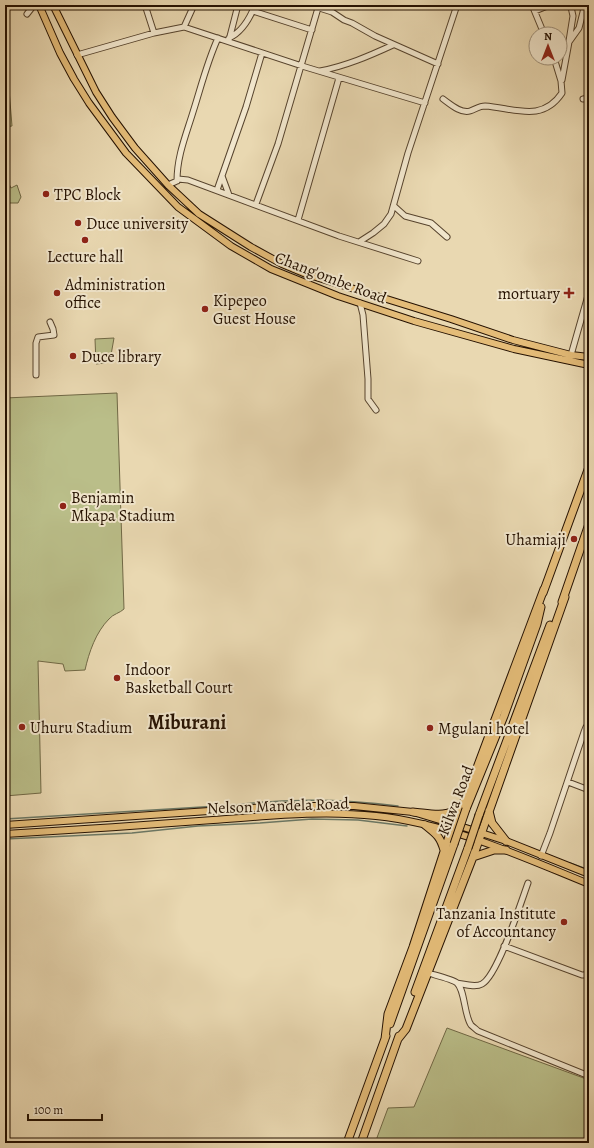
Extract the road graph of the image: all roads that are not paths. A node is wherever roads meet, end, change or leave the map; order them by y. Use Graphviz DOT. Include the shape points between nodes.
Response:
graph roads {
  1 [pos="34,5"];
  2 [pos="39,5"];
  3 [pos="52,5"];
  4 [pos="145,5"];
  5 [pos="194,5"];
  6 [pos="238,5"];
  7 [pos="255,5"];
  8 [pos="310,5"];
  9 [pos="457,5"];
  10 [pos="532,5"];
  11 [pos="550,5"];
  12 [pos="587,5"];
  13 [pos="572,7"];
  14 [pos="318,8"];
  15 [pos="253,11"];
  16 [pos="535,11"];
  17 [pos="27,14"];
  18 [pos="541,26"];
  19 [pos="184,27"];
  20 [pos="312,30"];
  21 [pos="154,33"];
  22 [pos="218,38"];
  23 [pos="229,40"];
  24 [pos="569,42"];
  25 [pos="393,45"];
  26 [pos="262,53"];
  27 [pos="77,55"];
  28 [pos="438,64"];
  29 [pos="302,66"];
  30 [pos="557,66"];
  31 [pos="319,71"];
  32 [pos="339,78"];
  33 [pos="562,81"];
  34 [pos="589,98"];
  35 [pos="443,99"];
  36 [pos="583,99"];
  37 [pos="425,103"];
  38 [pos="222,176"];
  39 [pos="177,181"];
  40 [pos="168,186"];
  41 [pos="217,190"];
  42 [pos="229,195"];
  43 [pos="256,204"];
  44 [pos="394,206"];
  45 [pos="298,220"];
  46 [pos="447,237"];
  47 [pos="359,242"];
  48 [pos="418,261"];
  49 [pos="589,292"];
  50 [pos="360,303"];
  51 [pos="50,322"];
  52 [pos="571,355"];
  53 [pos="589,357"];
  54 [pos="589,365"];
  55 [pos="36,375"];
  56 [pos="376,410"];
  57 [pos="589,467"];
  58 [pos="589,524"];
  59 [pos="544,589"];
  60 [pos="565,598"];
  61 [pos="589,727"];
  62 [pos="568,782"];
  63 [pos="589,790"];
  64 [pos="464,801"];
  65 [pos="489,811"];
  66 [pos="413,812"];
  67 [pos="5,825"];
  68 [pos="425,825"];
  69 [pos="452,828"];
  70 [pos="481,832"];
  71 [pos="5,834"];
  72 [pos="479,840"];
  73 [pos="506,841"];
  74 [pos="444,850"];
  75 [pos="506,850"];
  76 [pos="541,856"];
  77 [pos="473,858"];
  78 [pos="589,874"];
  79 [pos="528,882"];
  80 [pos="589,884"];
  81 [pos="504,946"];
  82 [pos="589,968"];
  83 [pos="428,973"];
  84 [pos="457,983"];
  85 [pos="385,1039"];
  86 [pos="398,1039"];
  87 [pos="589,1076"];
  88 [pos="347,1143"];
  89 [pos="361,1143"];
  1 -- 17 [label="street"];
  2 -- 50 [label="main road, Chang'ombe Road" via="60,53 89,103 126,153 178,207 231,246 262,264 304,283"];
  3 -- 27 [label="main road, Chang'ombe Road"];
  4 -- 21 [label="street"];
  5 -- 19 [label="street"];
  6 -- 23 [label="street"];
  7 -- 15 [label="street"];
  8 -- 14 [label="street"];
  9 -- 28 [label="street"];
  10 -- 16 [label="street"];
  11 -- 16 [label="street"];
  12 -- 24 [label="street" via="579,28"];
  13 -- 24 [label="street"];
  14 -- 20 [label="street"];
  14 -- 25 [label="street" via="332,12"];
  15 -- 20 [label="street"];
  15 -- 23 [label="street" via="242,29"];
  16 -- 18 [label="street"];
  19 -- 21 [label="street"];
  19 -- 22 [label="street"];
  20 -- 29 [label="street"];
  21 -- 27 [label="street"];
  22 -- 23 [label="street"];
  22 -- 39 [label="street" via="208,60 182,143"];
  23 -- 26 [label="street"];
  24 -- 33 [label="street"];
  25 -- 28 [label="street"];
  25 -- 31 [label="street" via="338,67"];
  26 -- 29 [label="street"];
  26 -- 38 [label="street"];
  27 -- 40 [label="main road, Chang'ombe Road" via="112,117"];
  28 -- 37 [label="street"];
  29 -- 31 [label="street"];
  29 -- 43 [label="street"];
  30 -- 33 [label="street"];
  31 -- 32 [label="street"];
  32 -- 37 [label="street"];
  32 -- 45 [label="street"];
  33 -- 35 [label="street" via="560,97 543,110 532,112 481,106 469,111 461,110"];
  34 -- 36 [label="street"];
  37 -- 44 [label="street"];
  38 -- 41 [label="street"];
  38 -- 42 [label="street"];
  39 -- 40 [label="street"];
  39 -- 41 [label="street" via="188,180"];
  40 -- 52 [label="main road, Chang'ombe Road" via="199,214 251,247 294,269 513,340"];
  41 -- 42 [label="street"];
  42 -- 43 [label="street"];
  43 -- 45 [label="street"];
  44 -- 46 [label="street" via="405,216 431,223"];
  44 -- 47 [label="street" via="384,224"];
  45 -- 47 [label="street"];
  47 -- 48 [label="street"];
  49 -- 52 [label="street"];
  50 -- 54 [label="main road, Chang'ombe Road" via="428,326 514,349"];
  50 -- 56 [label="street" via="369,400"];
  51 -- 55 [label="street" via="54,335 38,337 36,343"];
  52 -- 53 [label="main road, Chang'ombe Road"];
  57 -- 59 [label="highway, Kilwa Road"];
  58 -- 60 [label="highway, Kilwa Road"];
  59 -- 64 [label="highway"];
  59 -- 85 [label="highway, Kilwa Road, bridge" via="537,624 504,716 466,809"];
  60 -- 65 [label="highway"];
  60 -- 86 [label="highway, Kilwa Road, bridge" via="552,620"];
  61 -- 62 [label="street" via="586,727 584,732"];
  62 -- 63 [label="street"];
  62 -- 76 [label="street"];
  64 -- 66 [label="highway" via="453,812"];
  64 -- 69 [label="highway"];
  65 -- 70 [label="highway"];
  65 -- 73 [label="highway" via="492,823"];
  66 -- 67 [label="main road, Nelson Mandela Road" via="316,805"];
  66 -- 69 [label="main road, Nelson Mandela Road"];
  68 -- 69 [label="main road, Nelson Mandela Road"];
  68 -- 71 [label="main road, Nelson Mandela Road" via="377,816 319,813"];
  68 -- 74 [label="highway" via="437,834"];
  69 -- 70 [label="main road, Nelson Mandela Road"];
  69 -- 72 [label="main road, Nelson Mandela Road"];
  69 -- 74 [label="highway"];
  70 -- 72 [label="highway"];
  70 -- 73 [label="main road, Nelson Mandela Road"];
  72 -- 75 [label="main road, Nelson Mandela Road"];
  72 -- 77 [label="highway"];
  73 -- 76 [label="main road, Nelson Mandela Road"];
  74 -- 85 [label="highway" via="413,947 388,1014"];
  75 -- 77 [label="highway" via="494,850"];
  75 -- 80 [label="main road, Nelson Mandela Road"];
  76 -- 78 [label="main road, Nelson Mandela Road"];
  77 -- 83 [label="highway"];
  79 -- 81 [label="street"];
  81 -- 82 [label="street" via="582,975 586,975"];
  81 -- 84 [label="street" via="483,984 478,986"];
  83 -- 84 [label="street"];
  83 -- 86 [label="highway" via="406,1029"];
  84 -- 87 [label="street" via="471,1025 478,1031"];
  85 -- 88 [label="highway, Kilwa Road"];
  86 -- 89 [label="highway, Kilwa Road"];
}
